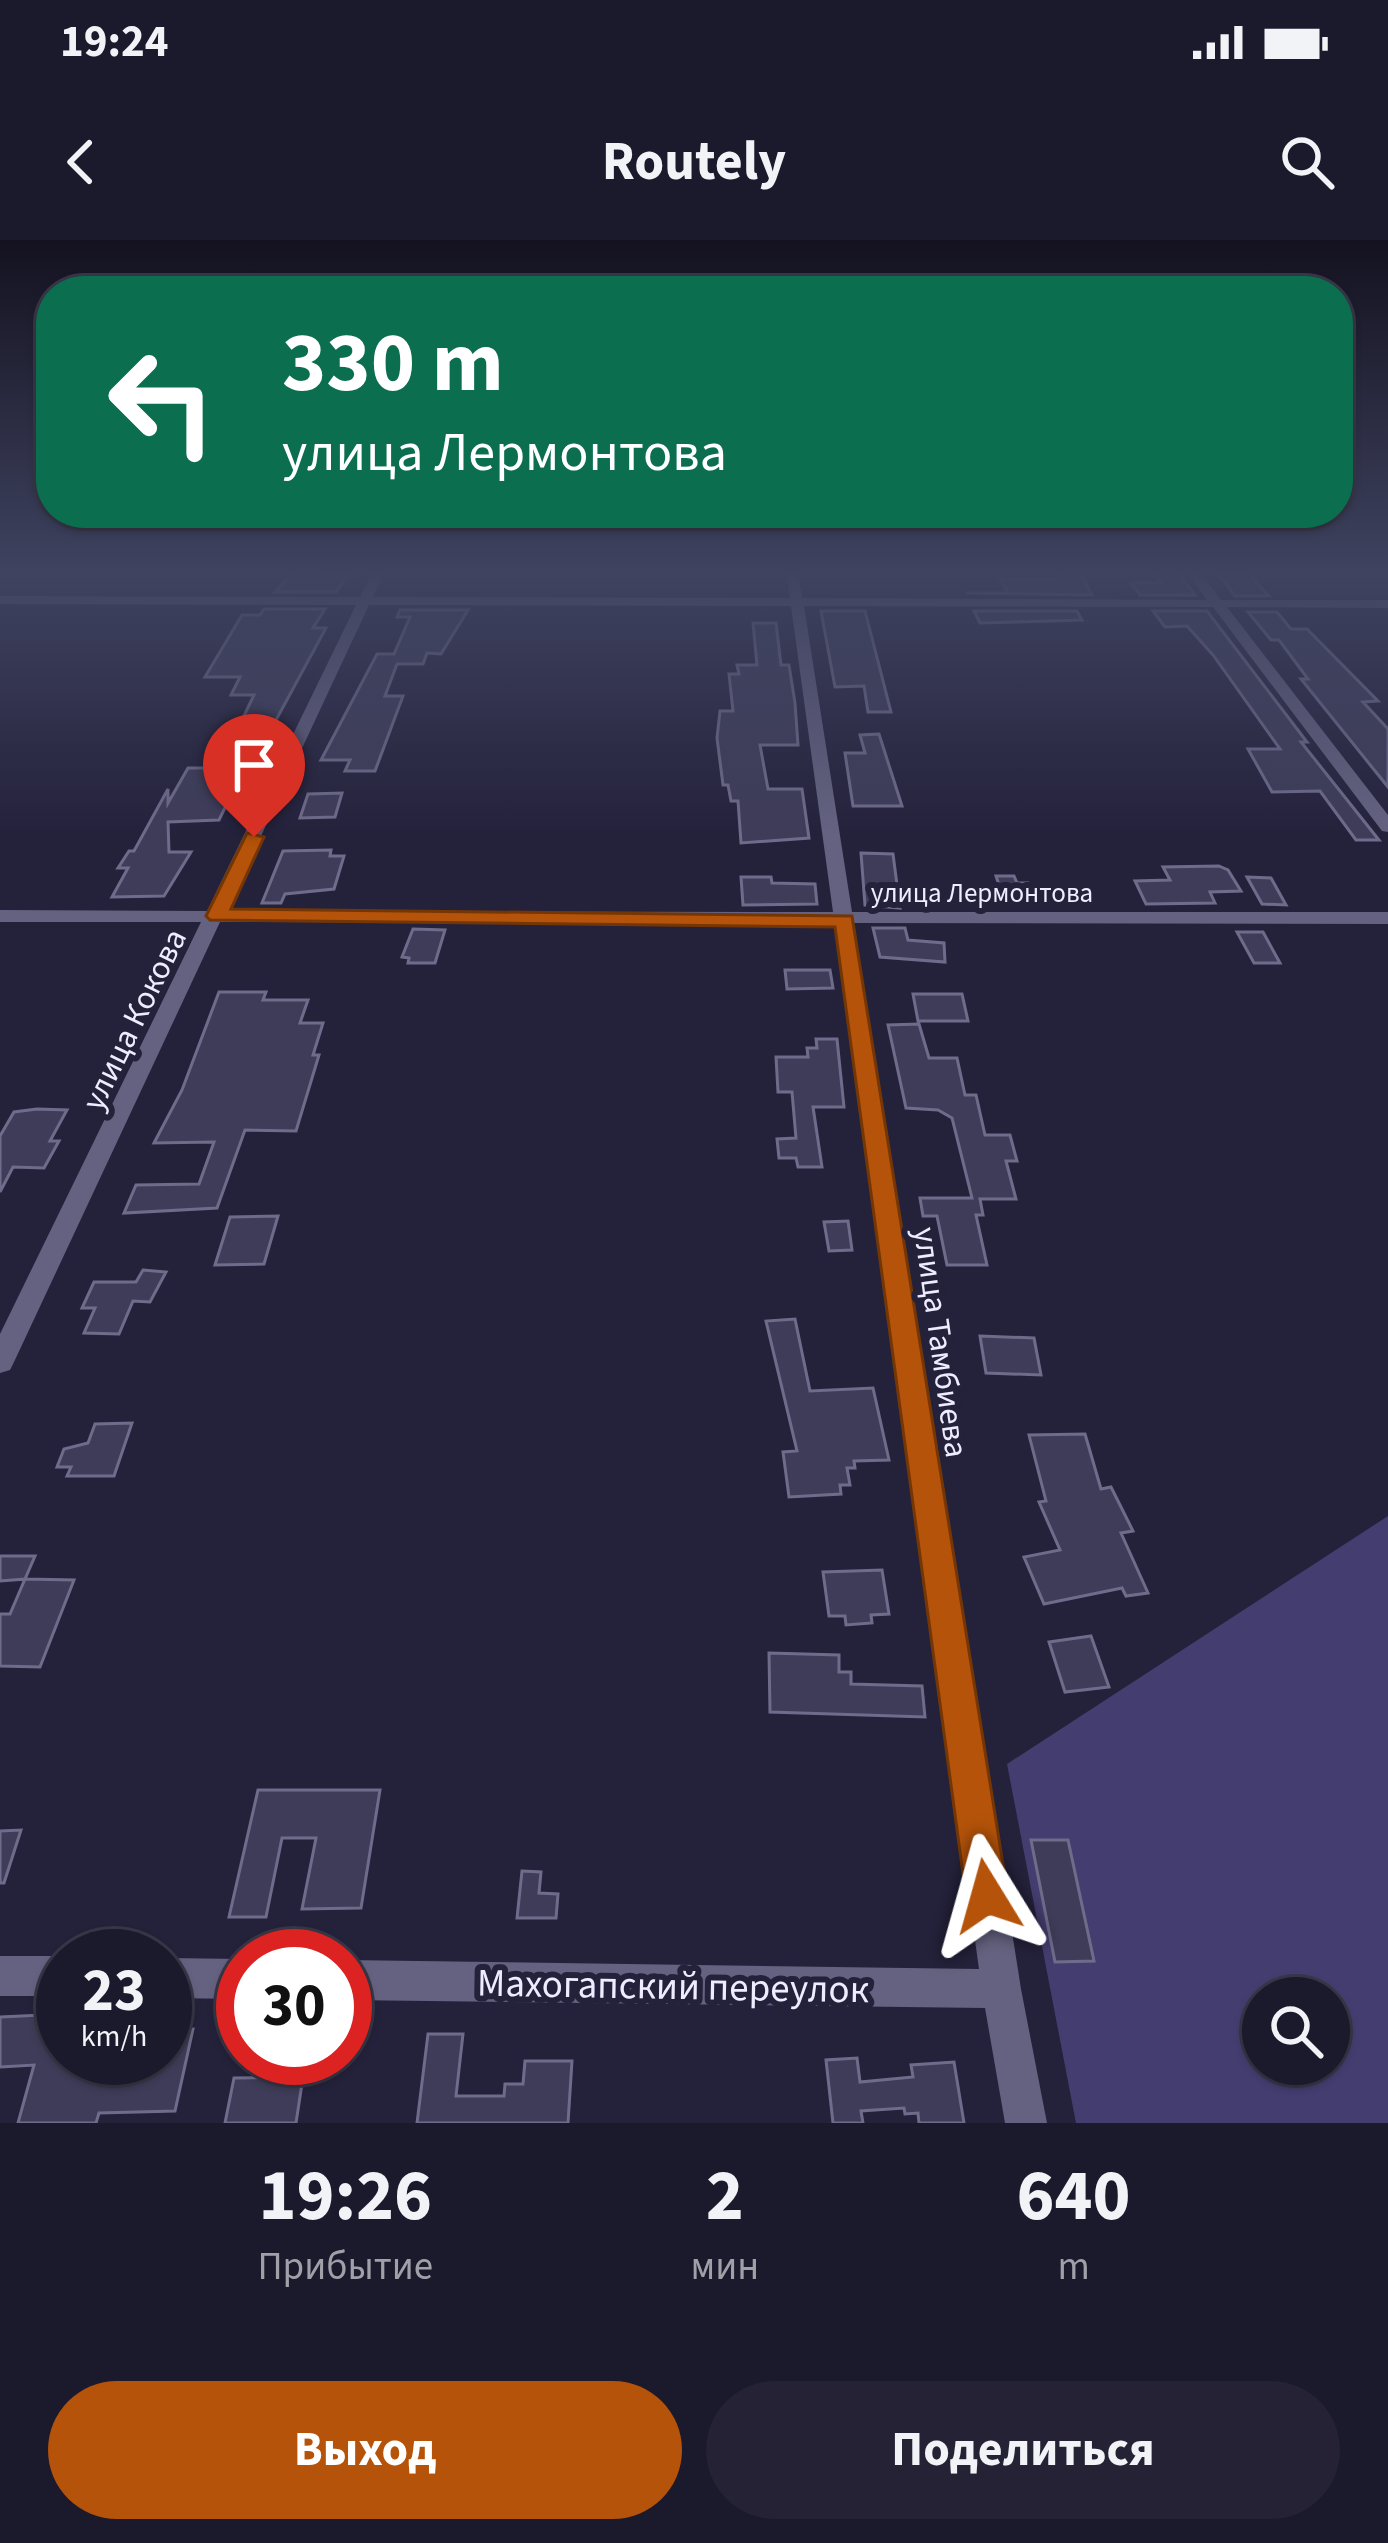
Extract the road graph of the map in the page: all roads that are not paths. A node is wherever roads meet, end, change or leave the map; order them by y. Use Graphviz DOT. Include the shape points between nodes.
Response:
graph roads {
  1 [pos="337,659"];
  2 [pos="804,659"];
  3 [pos="1258,659"];
  4 [pos="1388,827"];
  5 [pos="0,916"];
  6 [pos="217,916"];
  7 [pos="1388,918"];
  8 [pos="844,921"];
  9 [pos="0,1362"];
  10 [pos="0,1976"];
  11 [pos="36,1976"];
  12 [pos="372,1980"];
  13 [pos="1000,1989"];
  14 [pos="1026,2123"];
  1 -- 6 [label="street, улица Кокова"];
  2 -- 8 [label="street, улица Тамбиева"];
  3 -- 4 [label="street"];
  5 -- 6 [label="street, улица Лермонтова"];
  6 -- 8 [label="street, улица Лермонтова"];
  6 -- 9 [label="street, улица Кокова"];
  7 -- 8 [label="street, улица Лермонтова"];
  8 -- 13 [label="street, улица Тамбиева"];
  10 -- 11 [label="street"];
  12 -- 13 [label="street, Махогапский переулок"];
  13 -- 14 [label="street, улица Тамбиева"];
}
